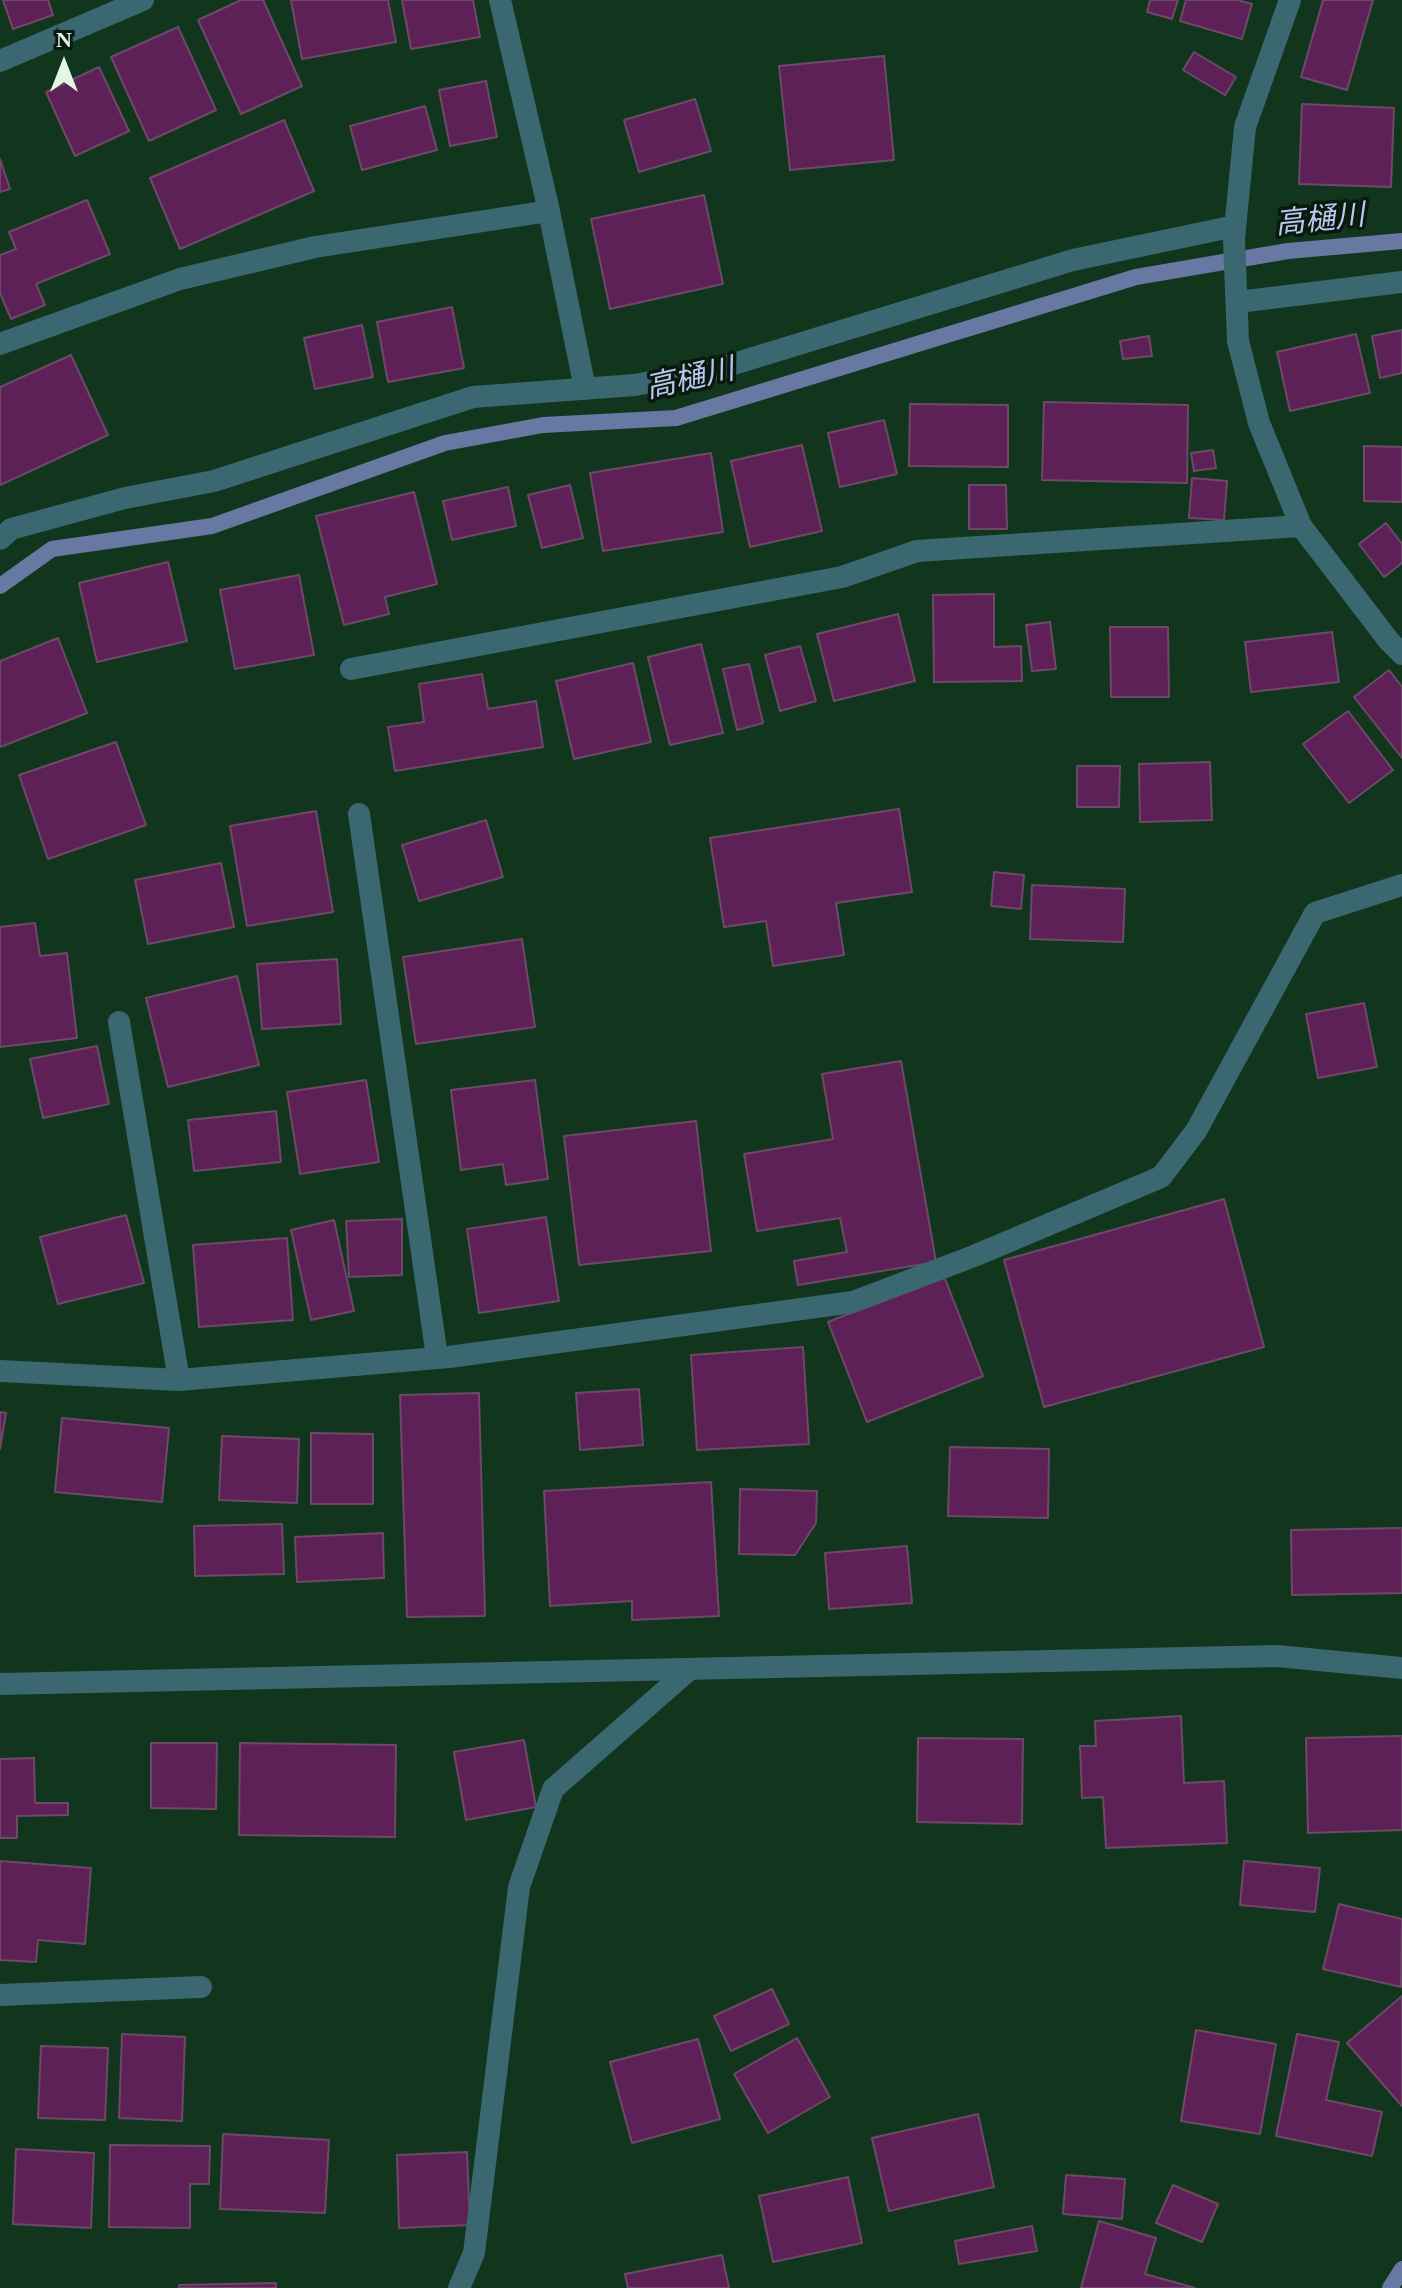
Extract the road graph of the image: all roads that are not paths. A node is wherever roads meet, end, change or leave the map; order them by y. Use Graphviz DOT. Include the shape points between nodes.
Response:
graph roads {
  1 [pos="143,0"];
  2 [pos="500,0"];
  3 [pos="1290,0"];
  4 [pos="0,61"];
  5 [pos="549,211"];
  6 [pos="1234,232"];
  7 [pos="1402,282"];
  8 [pos="1237,292"];
  9 [pos="0,344"];
  10 [pos="585,389"];
  11 [pos="1301,526"];
  12 [pos="0,539"];
  13 [pos="1402,654"];
  14 [pos="351,669"];
  15 [pos="359,814"];
  16 [pos="1402,885"];
  17 [pos="119,1022"];
  18 [pos="437,1357"];
  19 [pos="0,1371"];
  20 [pos="179,1380"];
  21 [pos="1402,1668"];
  22 [pos="690,1669"];
  23 [pos="0,1684"];
  24 [pos="201,1987"];
  25 [pos="0,1995"];
  26 [pos="459,2288"];
  1 -- 4 [label="street"];
  2 -- 5 [label="street"];
  3 -- 6 [label="street" via="1245,127"];
  5 -- 9 [label="street" via="315,247 180,279"];
  5 -- 10 [label="street"];
  6 -- 8 [label="street"];
  6 -- 10 [label="street" via="1073,260 714,370"];
  7 -- 8 [label="street"];
  8 -- 11 [label="street" via="1238,341 1259,423"];
  10 -- 12 [label="street" via="473,397 214,481 11,529"];
  11 -- 13 [label="street"];
  11 -- 14 [label="street" via="917,551 842,577"];
  15 -- 18 [label="street"];
  16 -- 18 [label="street" via="1315,913 1196,1131 1161,1177 853,1302"];
  17 -- 20 [label="street"];
  18 -- 20 [label="street"];
  19 -- 20 [label="street"];
  21 -- 22 [label="street" via="1277,1656"];
  22 -- 23 [label="street"];
  22 -- 26 [label="street" via="553,1789 519,1887 474,2253"];
  24 -- 25 [label="street"];
}
